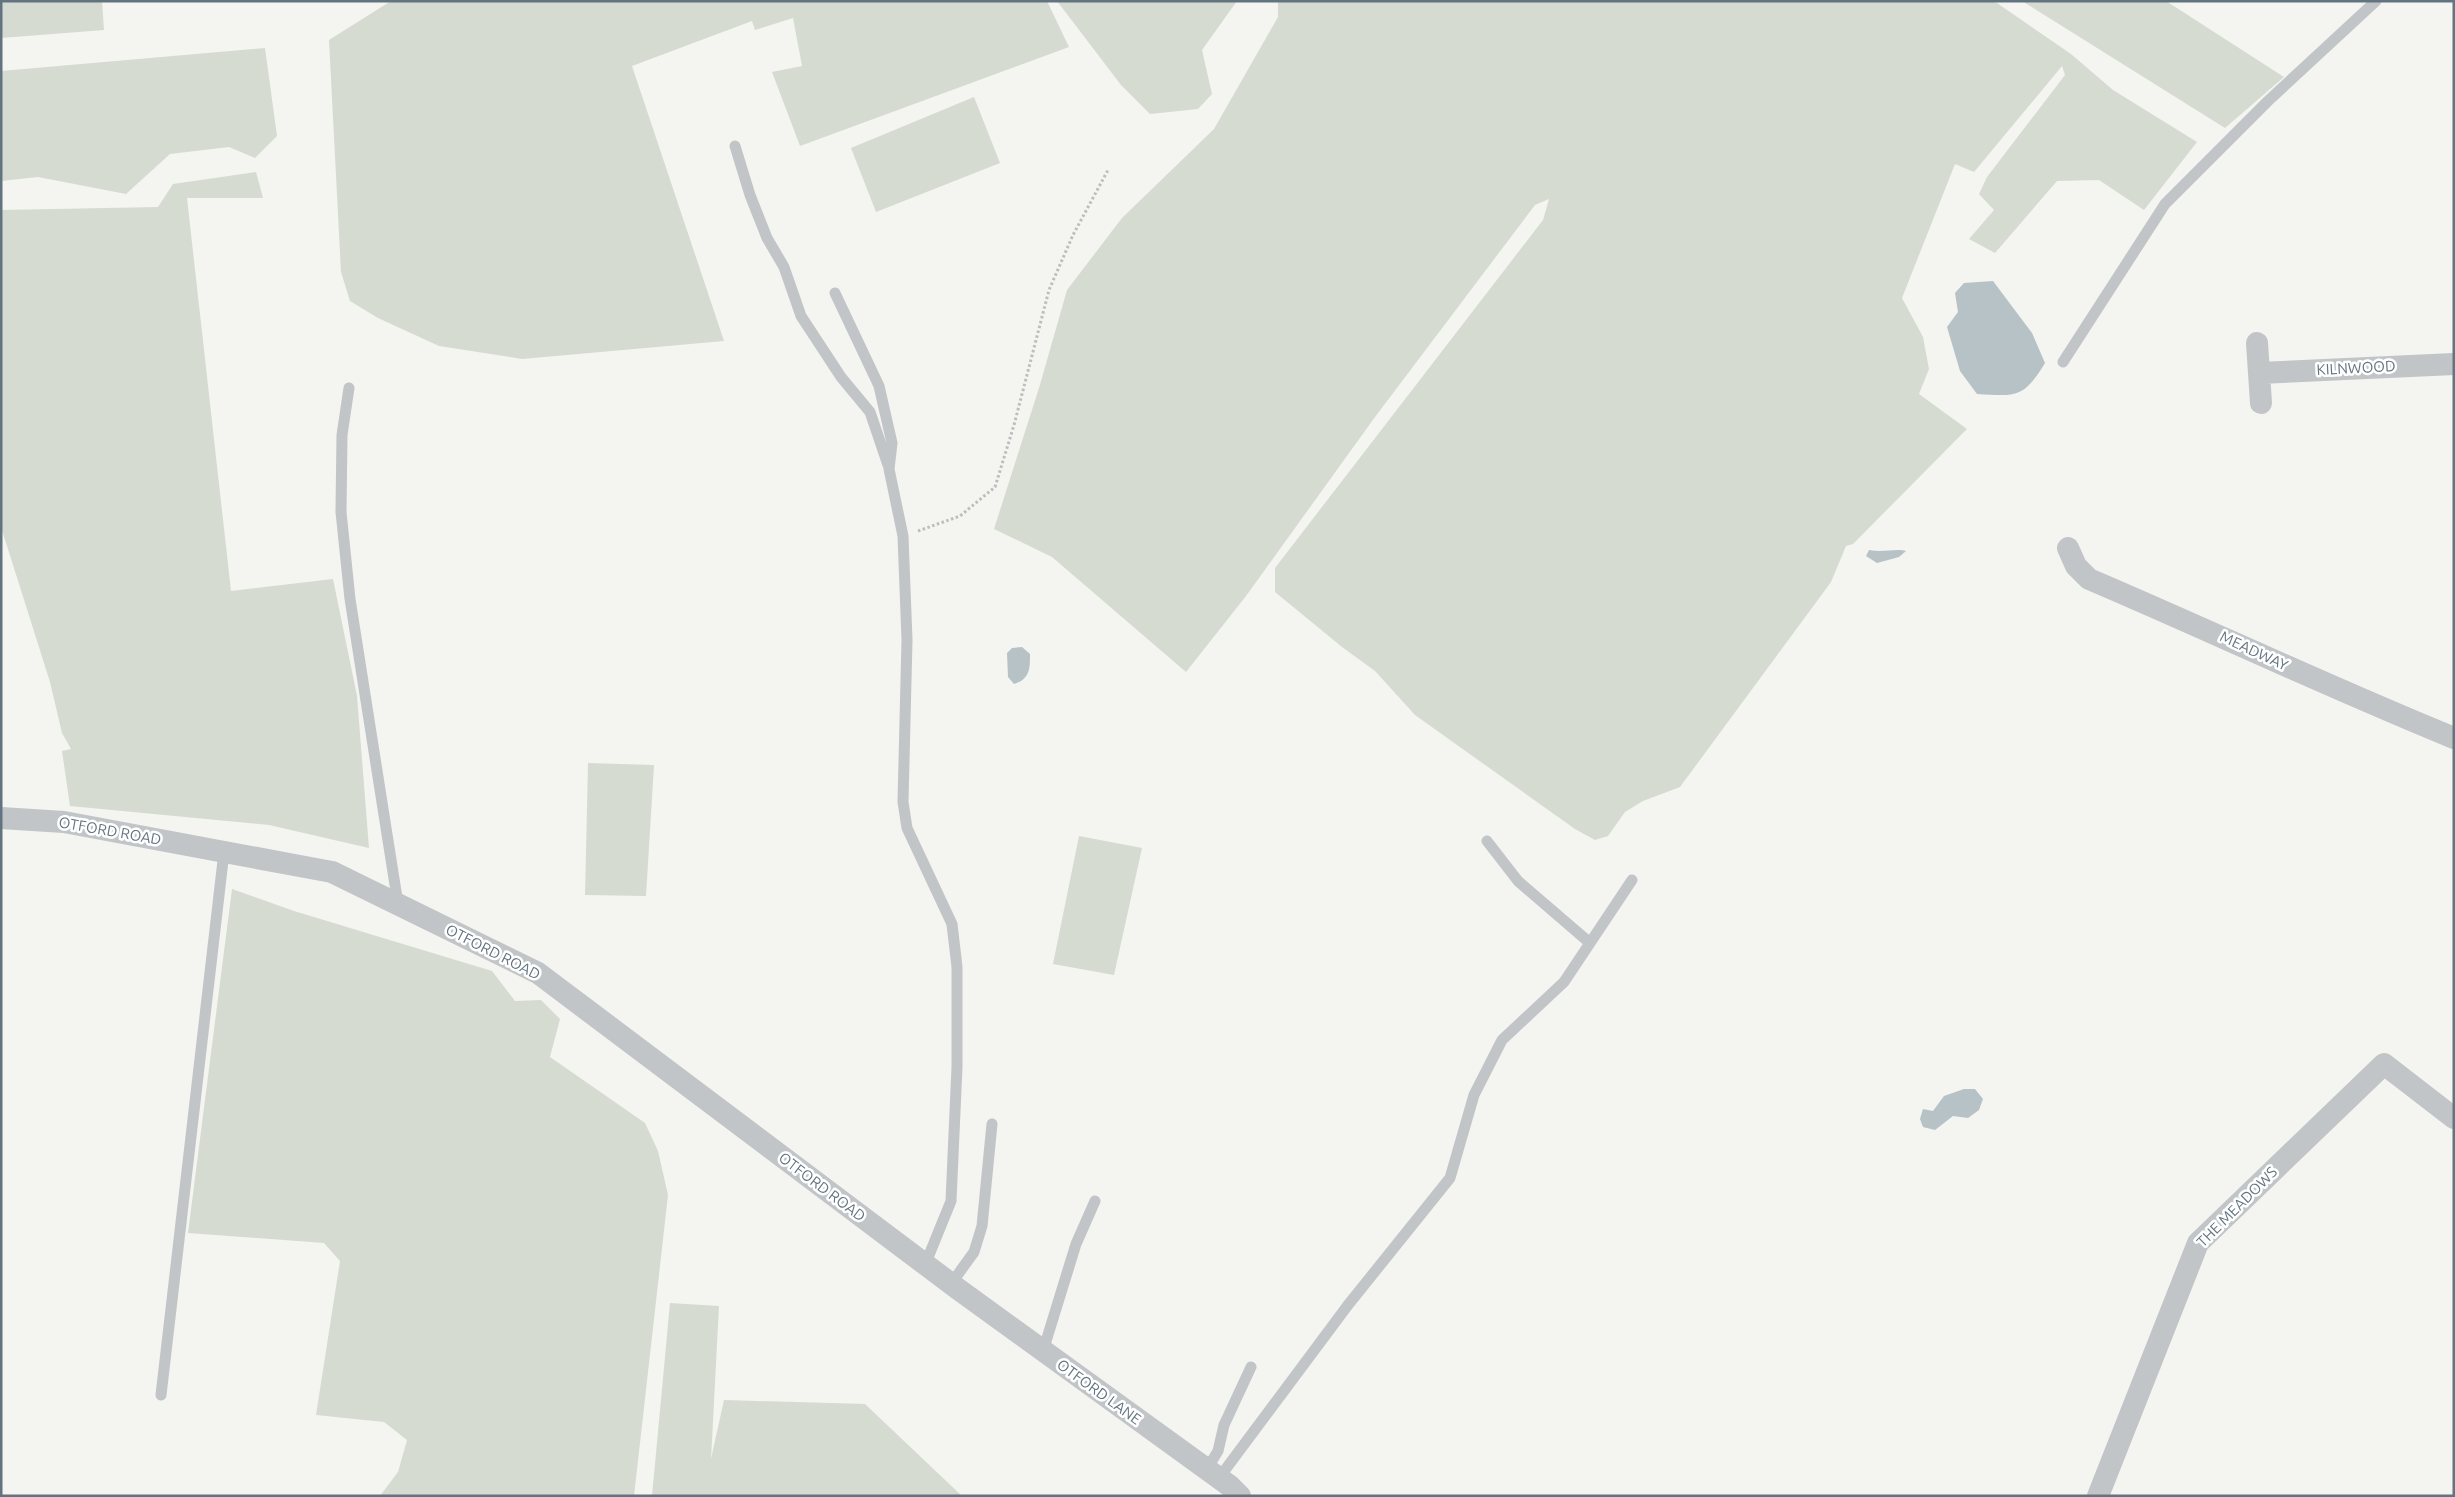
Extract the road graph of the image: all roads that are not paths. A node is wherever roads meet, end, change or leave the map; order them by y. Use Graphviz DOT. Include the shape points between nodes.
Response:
graph roads {
  1 [pos="2376,1"];
  2 [pos="735,146"];
  3 [pos="835,293"];
  4 [pos="2257,343"];
  5 [pos="2063,362"];
  6 [pos="2454,364"];
  7 [pos="2259,373"];
  8 [pos="349,388"];
  9 [pos="2261,403"];
  10 [pos="889,469"];
  11 [pos="2068,548"];
  12 [pos="2454,738"];
  13 [pos="1,818"];
  14 [pos="1487,841"];
  15 [pos="224,852"];
  16 [pos="1632,880"];
  17 [pos="398,904"];
  18 [pos="1590,942"];
  19 [pos="2454,1118"];
  20 [pos="992,1124"];
  21 [pos="1095,1201"];
  22 [pos="925,1264"];
  23 [pos="954,1287"];
  24 [pos="1043,1351"];
  25 [pos="1251,1367"];
  26 [pos="161,1396"];
  27 [pos="1213,1474"];
  28 [pos="1240,1496"];
  29 [pos="2098,1496"];
  1 -- 5 [label="lane" via="2268,101 2165,204"];
  2 -- 10 [label="lane" via="750,195 784,267 801,316 841,377 870,412"];
  3 -- 10 [label="lane" via="879,386 892,443"];
  4 -- 7 [label="street"];
  6 -- 7 [label="street, KILNWOOD"];
  7 -- 9 [label="street"];
  8 -- 17 [label="lane" via="342,435 341,512 350,600"];
  10 -- 22 [label="lane" via="903,536 907,640 903,802 907,828 952,924 957,967 957,1067 951,1201"];
  11 -- 12 [label="street, MEADWAY" via="2076,566 2088,579"];
  13 -- 15 [label="street, OTFORD ROAD" via="64,822"];
  14 -- 18 [label="lane" via="1518,881"];
  15 -- 17 [label="street, OTFORD ROAD" via="332,872"];
  15 -- 26 [label="lane"];
  16 -- 18 [label="lane"];
  17 -- 22 [label="street, OTFORD ROAD" via="538,973"];
  18 -- 27 [label="lane" via="1564,982 1502,1040 1474,1095 1450,1178"];
  19 -- 29 [label="street, THE MEADOWS" via="2384,1064 2198,1243"];
  20 -- 23 [label="lane" via="982,1226 974,1252"];
  21 -- 24 [label="lane" via="1076,1244"];
  22 -- 23 [label="street, OTFORD ROAD"];
  23 -- 24 [label="street, OTFORD LANE"];
  24 -- 27 [label="street, OTFORD LANE"];
  25 -- 27 [label="lane" via="1224,1425"];
  27 -- 28 [label="street, OTFORD LANE"];
}
